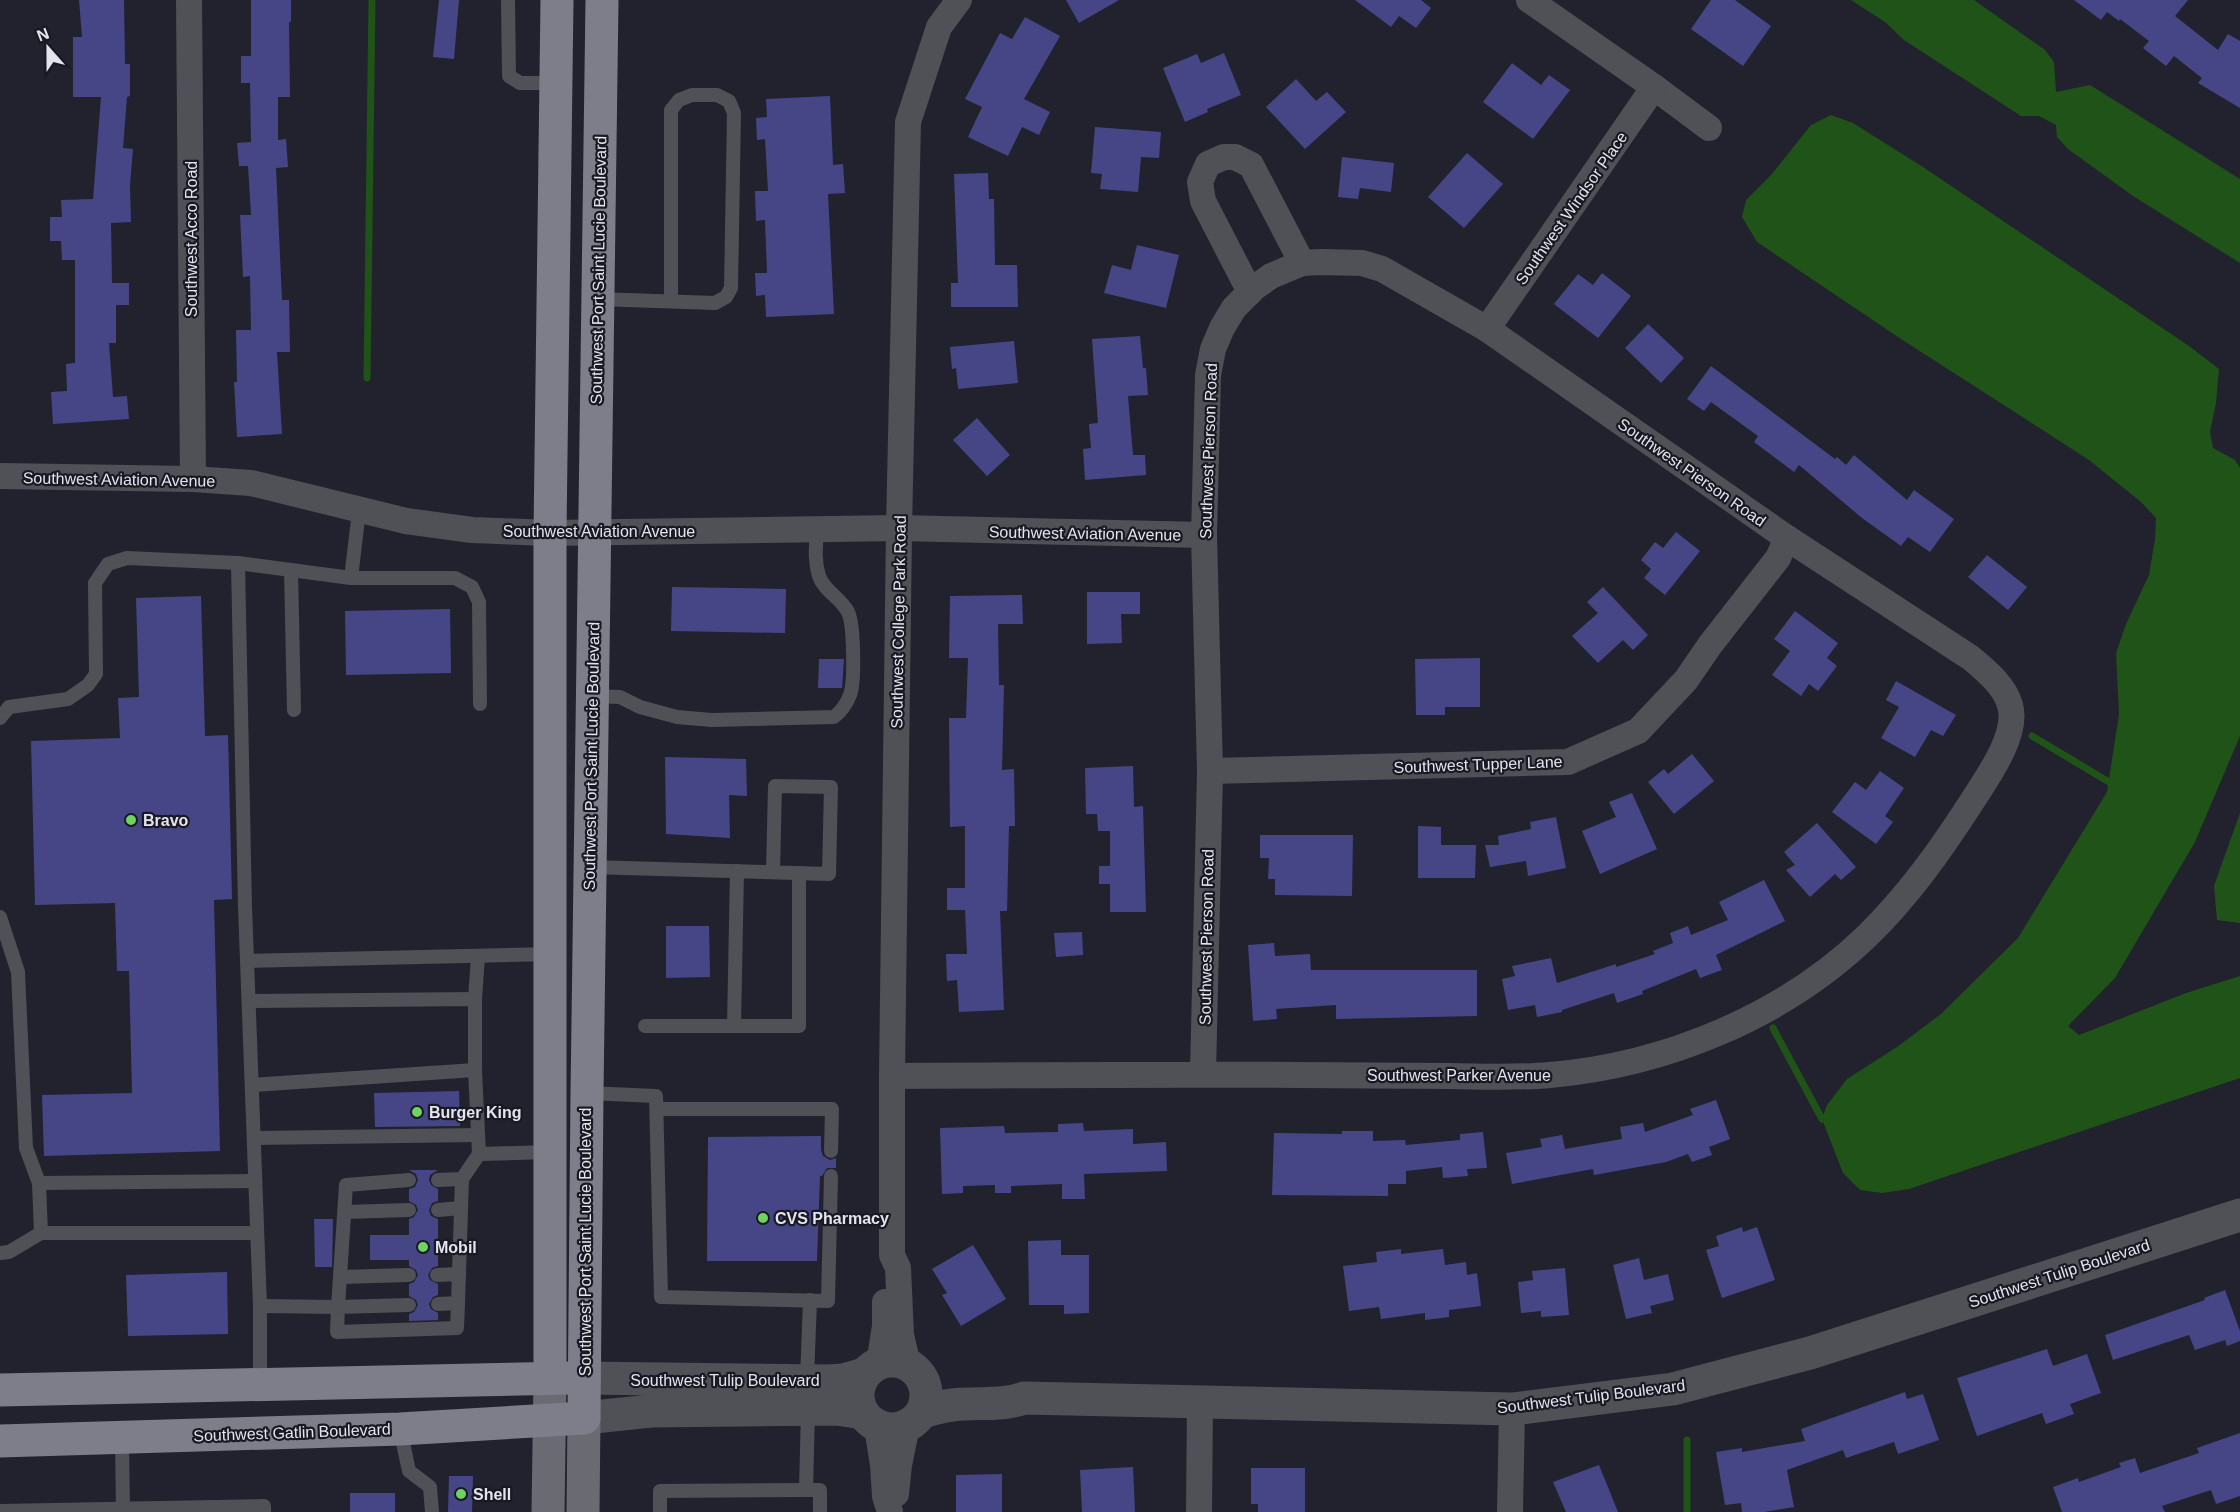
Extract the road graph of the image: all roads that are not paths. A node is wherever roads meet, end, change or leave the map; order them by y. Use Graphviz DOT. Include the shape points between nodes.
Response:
graph roads {
  1 [pos="189,0"];
  2 [pos="508,0"];
  3 [pos="557,0"];
  4 [pos="602,0"];
  5 [pos="959,0"];
  6 [pos="1529,0"];
  7 [pos="556,83"];
  8 [pos="1654,87"];
  9 [pos="1709,128"];
  10 [pos="1302,263"];
  11 [pos="1250,292"];
  12 [pos="597,299"];
  13 [pos="671,301"];
  14 [pos="1487,329"];
  15 [pos="0,476"];
  16 [pos="193,479"];
  17 [pos="358,511"];
  18 [pos="899,528"];
  19 [pos="817,530"];
  20 [pos="594,532"];
  21 [pos="550,533"];
  22 [pos="1204,535"];
  23 [pos="1787,538"];
  24 [pos="238,563"];
  25 [pos="291,570"];
  26 [pos="351,578"];
  27 [pos="1971,658"];
  28 [pos="606,697"];
  29 [pos="480,704"];
  30 [pos="294,710"];
  31 [pos="0,718"];
  32 [pos="1210,771"];
  33 [pos="590,867"];
  34 [pos="737,871"];
  35 [pos="773,872"];
  36 [pos="798,873"];
  37 [pos="0,917"];
  38 [pos="550,954"];
  39 [pos="478,956"];
  40 [pos="247,961"];
  41 [pos="475,999"];
  42 [pos="249,1001"];
  43 [pos="645,1026"];
  44 [pos="734,1026"];
  45 [pos="475,1070"];
  46 [pos="1203,1074"];
  47 [pos="892,1076"];
  48 [pos="252,1085"];
  49 [pos="587,1093"];
  50 [pos="657,1108"];
  51 [pos="478,1136"];
  52 [pos="254,1138"];
  53 [pos="831,1151"];
  54 [pos="550,1152"];
  55 [pos="479,1154"];
  56 [pos="831,1176"];
  57 [pos="462,1179"];
  58 [pos="409,1180"];
  59 [pos="438,1180"];
  60 [pos="255,1181"];
  61 [pos="39,1183"];
  62 [pos="461,1208"];
  63 [pos="409,1210"];
  64 [pos="438,1210"];
  65 [pos="345,1212"];
  66 [pos="2240,1215"];
  67 [pos="41,1233"];
  68 [pos="257,1233"];
  69 [pos="0,1253"];
  70 [pos="459,1274"];
  71 [pos="409,1275"];
  72 [pos="437,1275"];
  73 [pos="340,1277"];
  74 [pos="810,1300"];
  75 [pos="458,1303"];
  76 [pos="438,1304"];
  77 [pos="409,1305"];
  78 [pos="260,1306"];
  79 [pos="338,1307"];
  80 [pos="893,1370"];
  81 [pos="550,1378"];
  82 [pos="584,1378"];
  83 [pos="260,1385"];
  84 [pos="0,1390"];
  85 [pos="807,1395"];
  86 [pos="1024,1398"];
  87 [pos="1200,1401"];
  88 [pos="1512,1409"];
  89 [pos="584,1418"];
  90 [pos="892,1419"];
  91 [pos="549,1421"];
  92 [pos="400,1429"];
  93 [pos="122,1437"];
  94 [pos="0,1441"];
  95 [pos="806,1490"];
  96 [pos="123,1510"];
  97 [pos="890,1510"];
  98 [pos="0,1511"];
  99 [pos="19,1511"];
  100 [pos="264,1512"];
  101 [pos="432,1512"];
  102 [pos="548,1512"];
  103 [pos="582,1512"];
  104 [pos="660,1512"];
  105 [pos="820,1512"];
  106 [pos="1199,1512"];
  107 [pos="1510,1512"];
  1 -- 16 [label="street, Southwest Acco Road"];
  2 -- 7 [label="lane" via="509,76 520,83"];
  3 -- 7 [label="main road"];
  4 -- 12 [label="main road, Southwest Port Saint Lucie Boulevard"];
  5 -- 18 [label="street, Southwest College Park Road" via="939,27 908,122"];
  6 -- 8 [label="street"];
  7 -- 21 [label="main road"];
  8 -- 9 [label="street"];
  8 -- 14 [label="street, Southwest Windsor Place"];
  10 -- 11 [label="street, Southwest Pierson Road" via="1271,276"];
  10 -- 11 [label="street" via="1251,165 1235,157 1208,164 1200,182 1203,201"];
  10 -- 14 [label="street, Southwest Pierson Road" via="1345,261 1383,270"];
  11 -- 22 [label="street, Southwest Pierson Road" via="1222,328 1208,375"];
  12 -- 13 [label="lane"];
  12 -- 20 [label="main road, Southwest Port Saint Lucie Boulevard"];
  13 -- 13 [label="lane" via="715,303 726,297 731,288 734,113 729,101 717,95 692,95 679,100 671,110"];
  14 -- 23 [label="street, Southwest Pierson Road"];
  15 -- 16 [label="street, Southwest Aviation Avenue"];
  16 -- 17 [label="street, Southwest Aviation Avenue" via="251,483"];
  17 -- 21 [label="street, Southwest Aviation Avenue" via="472,530"];
  17 -- 26 [label="lane"];
  18 -- 19 [label="street, Southwest Aviation Avenue"];
  18 -- 22 [label="street, Southwest Aviation Avenue"];
  18 -- 47 [label="street, Southwest College Park Road"];
  19 -- 20 [label="street, Southwest Aviation Avenue"];
  19 -- 28 [label="lane" via="815,561 820,579 850,615 853,647 851,692 844,709 834,717 677,717"];
  20 -- 21 [label="street, Southwest Aviation Avenue"];
  20 -- 28 [label="main road, Southwest Port Saint Lucie Boulevard"];
  21 -- 38 [label="main road"];
  22 -- 32 [label="street, Southwest Pierson Road"];
  23 -- 27 [label="street, Southwest Pierson Road"];
  23 -- 32 [label="street, Southwest Tupper Lane" via="1778,558 1686,680 1638,731 1568,762"];
  24 -- 25 [label="lane"];
  24 -- 31 [label="lane" via="127,558 108,564 95,583 96,674 68,699 9,707"];
  24 -- 40 [label="lane"];
  25 -- 26 [label="lane"];
  25 -- 30 [label="lane"];
  26 -- 29 [label="lane" via="455,578 472,587 479,602"];
  27 -- 46 [label="street, Southwest Parker Avenue" via="1990,675 2010,704 2011,721 2005,745 1984,781 1936,857 1867,936 1800,989 1765,1010 1662,1054 1562,1074"];
  28 -- 33 [label="main road, Southwest Port Saint Lucie Boulevard"];
  32 -- 46 [label="street, Southwest Pierson Road"];
  33 -- 34 [label="lane"];
  33 -- 49 [label="main road, Southwest Port Saint Lucie Boulevard"];
  34 -- 35 [label="lane"];
  34 -- 44 [label="lane"];
  35 -- 36 [label="lane"];
  35 -- 36 [label="lane" via="776,786 831,788 829,874"];
  36 -- 44 [label="lane" via="799,1026"];
  37 -- 61 [label="lane" via="18,972 26,1148"];
  38 -- 39 [label="lane"];
  38 -- 54 [label="main road"];
  39 -- 40 [label="lane"];
  39 -- 41 [label="lane"];
  40 -- 42 [label="lane"];
  41 -- 42 [label="lane"];
  41 -- 45 [label="lane"];
  42 -- 48 [label="lane"];
  43 -- 44 [label="lane"];
  45 -- 48 [label="lane"];
  45 -- 51 [label="lane"];
  46 -- 47 [label="street, Southwest Parker Avenue"];
  47 -- 80 [label="street, Southwest College Park Road" via="892,1255 898,1268 901,1335"];
  48 -- 52 [label="lane"];
  49 -- 50 [label="lane" via="656,1096"];
  49 -- 82 [label="main road, Southwest Port Saint Lucie Boulevard"];
  50 -- 53 [label="lane" via="832,1109"];
  50 -- 74 [label="lane" via="661,1297"];
  51 -- 52 [label="lane"];
  51 -- 55 [label="lane"];
  52 -- 60 [label="lane"];
  54 -- 55 [label="lane"];
  54 -- 81 [label="main road"];
  55 -- 57 [label="lane"];
  56 -- 74 [label="lane" via="828,1301"];
  57 -- 59 [label="lane"];
  57 -- 62 [label="lane"];
  58 -- 65 [label="lane" via="346,1185"];
  60 -- 61 [label="lane"];
  60 -- 68 [label="lane"];
  61 -- 67 [label="lane"];
  62 -- 64 [label="lane"];
  62 -- 70 [label="lane"];
  63 -- 65 [label="lane"];
  65 -- 73 [label="lane"];
  66 -- 88 [label="street, Southwest Tulip Boulevard" via="1810,1353 1673,1389"];
  67 -- 68 [label="lane"];
  67 -- 69 [label="lane" via="9,1252"];
  68 -- 78 [label="lane"];
  70 -- 72 [label="lane"];
  70 -- 75 [label="lane"];
  71 -- 73 [label="lane"];
  73 -- 79 [label="lane"];
  74 -- 85 [label="lane"];
  75 -- 76 [label="lane"];
  75 -- 79 [label="lane" via="457,1328 337,1332"];
  77 -- 79 [label="lane"];
  78 -- 79 [label="lane"];
  78 -- 83 [label="lane"];
  80 -- 85 [label="street, Southwest Tulip Boulevard" via="843,1380"];
  80 -- 86 [label="street, Southwest Tulip Boulevard" via="961,1387 1011,1392"];
  80 -- 90 [label="street" via="926,1389"];
  80 -- 90 [label="street" via="860,1383 859,1394"];
  81 -- 82 [label="main road"];
  81 -- 83 [label="main road"];
  81 -- 91 [label="main road"];
  82 -- 85 [label="street, Southwest Tulip Boulevard"];
  82 -- 89 [label="main road, Southwest Port Saint Lucie Boulevard"];
  83 -- 84 [label="main road"];
  85 -- 89 [label="street, Southwest Tulip Boulevard"];
  85 -- 90 [label="street, Southwest Tulip Boulevard" via="849,1410"];
  85 -- 95 [label="lane"];
  86 -- 87 [label="street, Southwest Tulip Boulevard"];
  86 -- 90 [label="street, Southwest Tulip Boulevard" via="1011,1403 942,1406"];
  87 -- 88 [label="street, Southwest Tulip Boulevard"];
  87 -- 106 [label="street"];
  88 -- 107 [label="street"];
  89 -- 91 [label="main road, Southwest Gatlin Boulevard"];
  89 -- 103 [label="main road, Southwest Port Saint Lucie Boulevard"];
  90 -- 97 [label="street" via="883,1465"];
  91 -- 92 [label="main road, Southwest Gatlin Boulevard"];
  91 -- 102 [label="main road"];
  92 -- 93 [label="main road, Southwest Gatlin Boulevard"];
  92 -- 101 [label="lane" via="409,1471 430,1487"];
  93 -- 94 [label="main road, Southwest Gatlin Boulevard"];
  93 -- 96 [label="lane"];
  95 -- 104 [label="lane" via="660,1491"];
  95 -- 105 [label="lane" via="820,1490"];
  96 -- 99 [label="lane"];
  96 -- 100 [label="lane" via="264,1506"];
  98 -- 99 [label="lane"];
}
